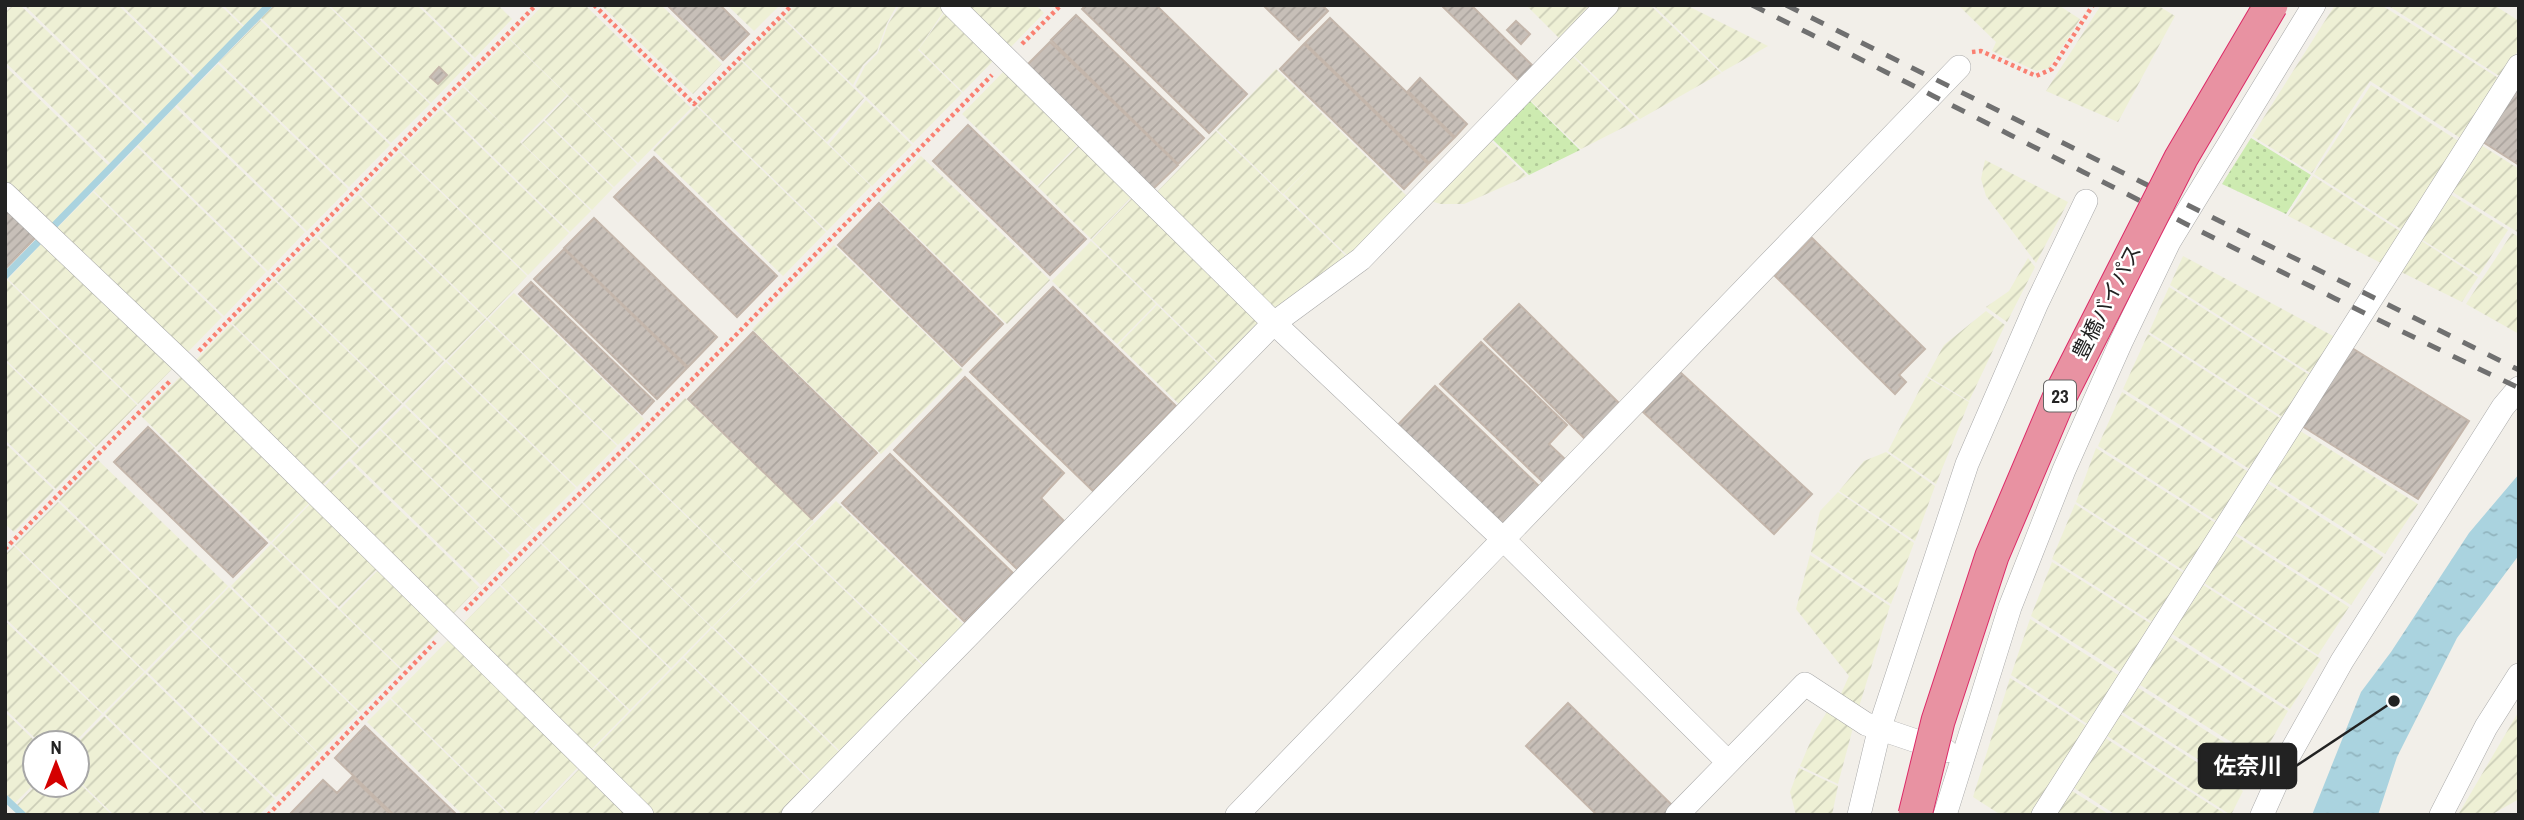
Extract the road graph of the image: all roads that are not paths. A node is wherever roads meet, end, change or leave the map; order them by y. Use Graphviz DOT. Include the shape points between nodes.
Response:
graph roads {
  1 [pos="952,5"];
  2 [pos="1606,5"];
  3 [pos="2271,5"];
  4 [pos="2285,5"];
  5 [pos="2314,5"];
  6 [pos="1959,66"];
  7 [pos="2519,66"];
  8 [pos="5,194"];
  9 [pos="2086,201"];
  10 [pos="1274,323"];
  11 [pos="2519,388"];
  12 [pos="1503,539"];
  13 [pos="2519,674"];
  14 [pos="1880,727"];
  15 [pos="1962,756"];
  16 [pos="1728,762"];
  17 [pos="642,815"];
  18 [pos="793,815"];
  19 [pos="1237,815"];
  20 [pos="1677,815"];
  21 [pos="1858,815"];
  22 [pos="1915,815"];
  23 [pos="1930,815"];
  24 [pos="1945,815"];
  25 [pos="2043,815"];
  26 [pos="2262,815"];
  27 [pos="2441,815"];
  1 -- 10 [label="street"];
  2 -- 10 [label="street" via="1361,258"];
  3 -- 22 [label="highway, 豊橋バイパス / 23, bridge" via="2181,158 2060,396 1992,556 1938,722"];
  4 -- 23 [label="highway, 豊橋バイパス / 23" via="2118,303 2071,404 2003,575 1951,726"];
  5 -- 15 [label="street" via="2169,242 2121,342 2015,594"];
  6 -- 12 [label="street"];
  7 -- 25 [label="street"];
  8 -- 17 [label="street"];
  9 -- 14 [label="street" via="1967,464"];
  10 -- 12 [label="street"];
  10 -- 18 [label="street"];
  11 -- 26 [label="street" via="2342,661 2288,757"];
  12 -- 16 [label="street"];
  12 -- 19 [label="street"];
  13 -- 27 [label="street"];
  14 -- 15 [label="street"];
  14 -- 16 [label="street" via="1866,724 1805,684"];
  14 -- 21 [label="street"];
  15 -- 24 [label="street"];
  16 -- 20 [label="street"];
}
